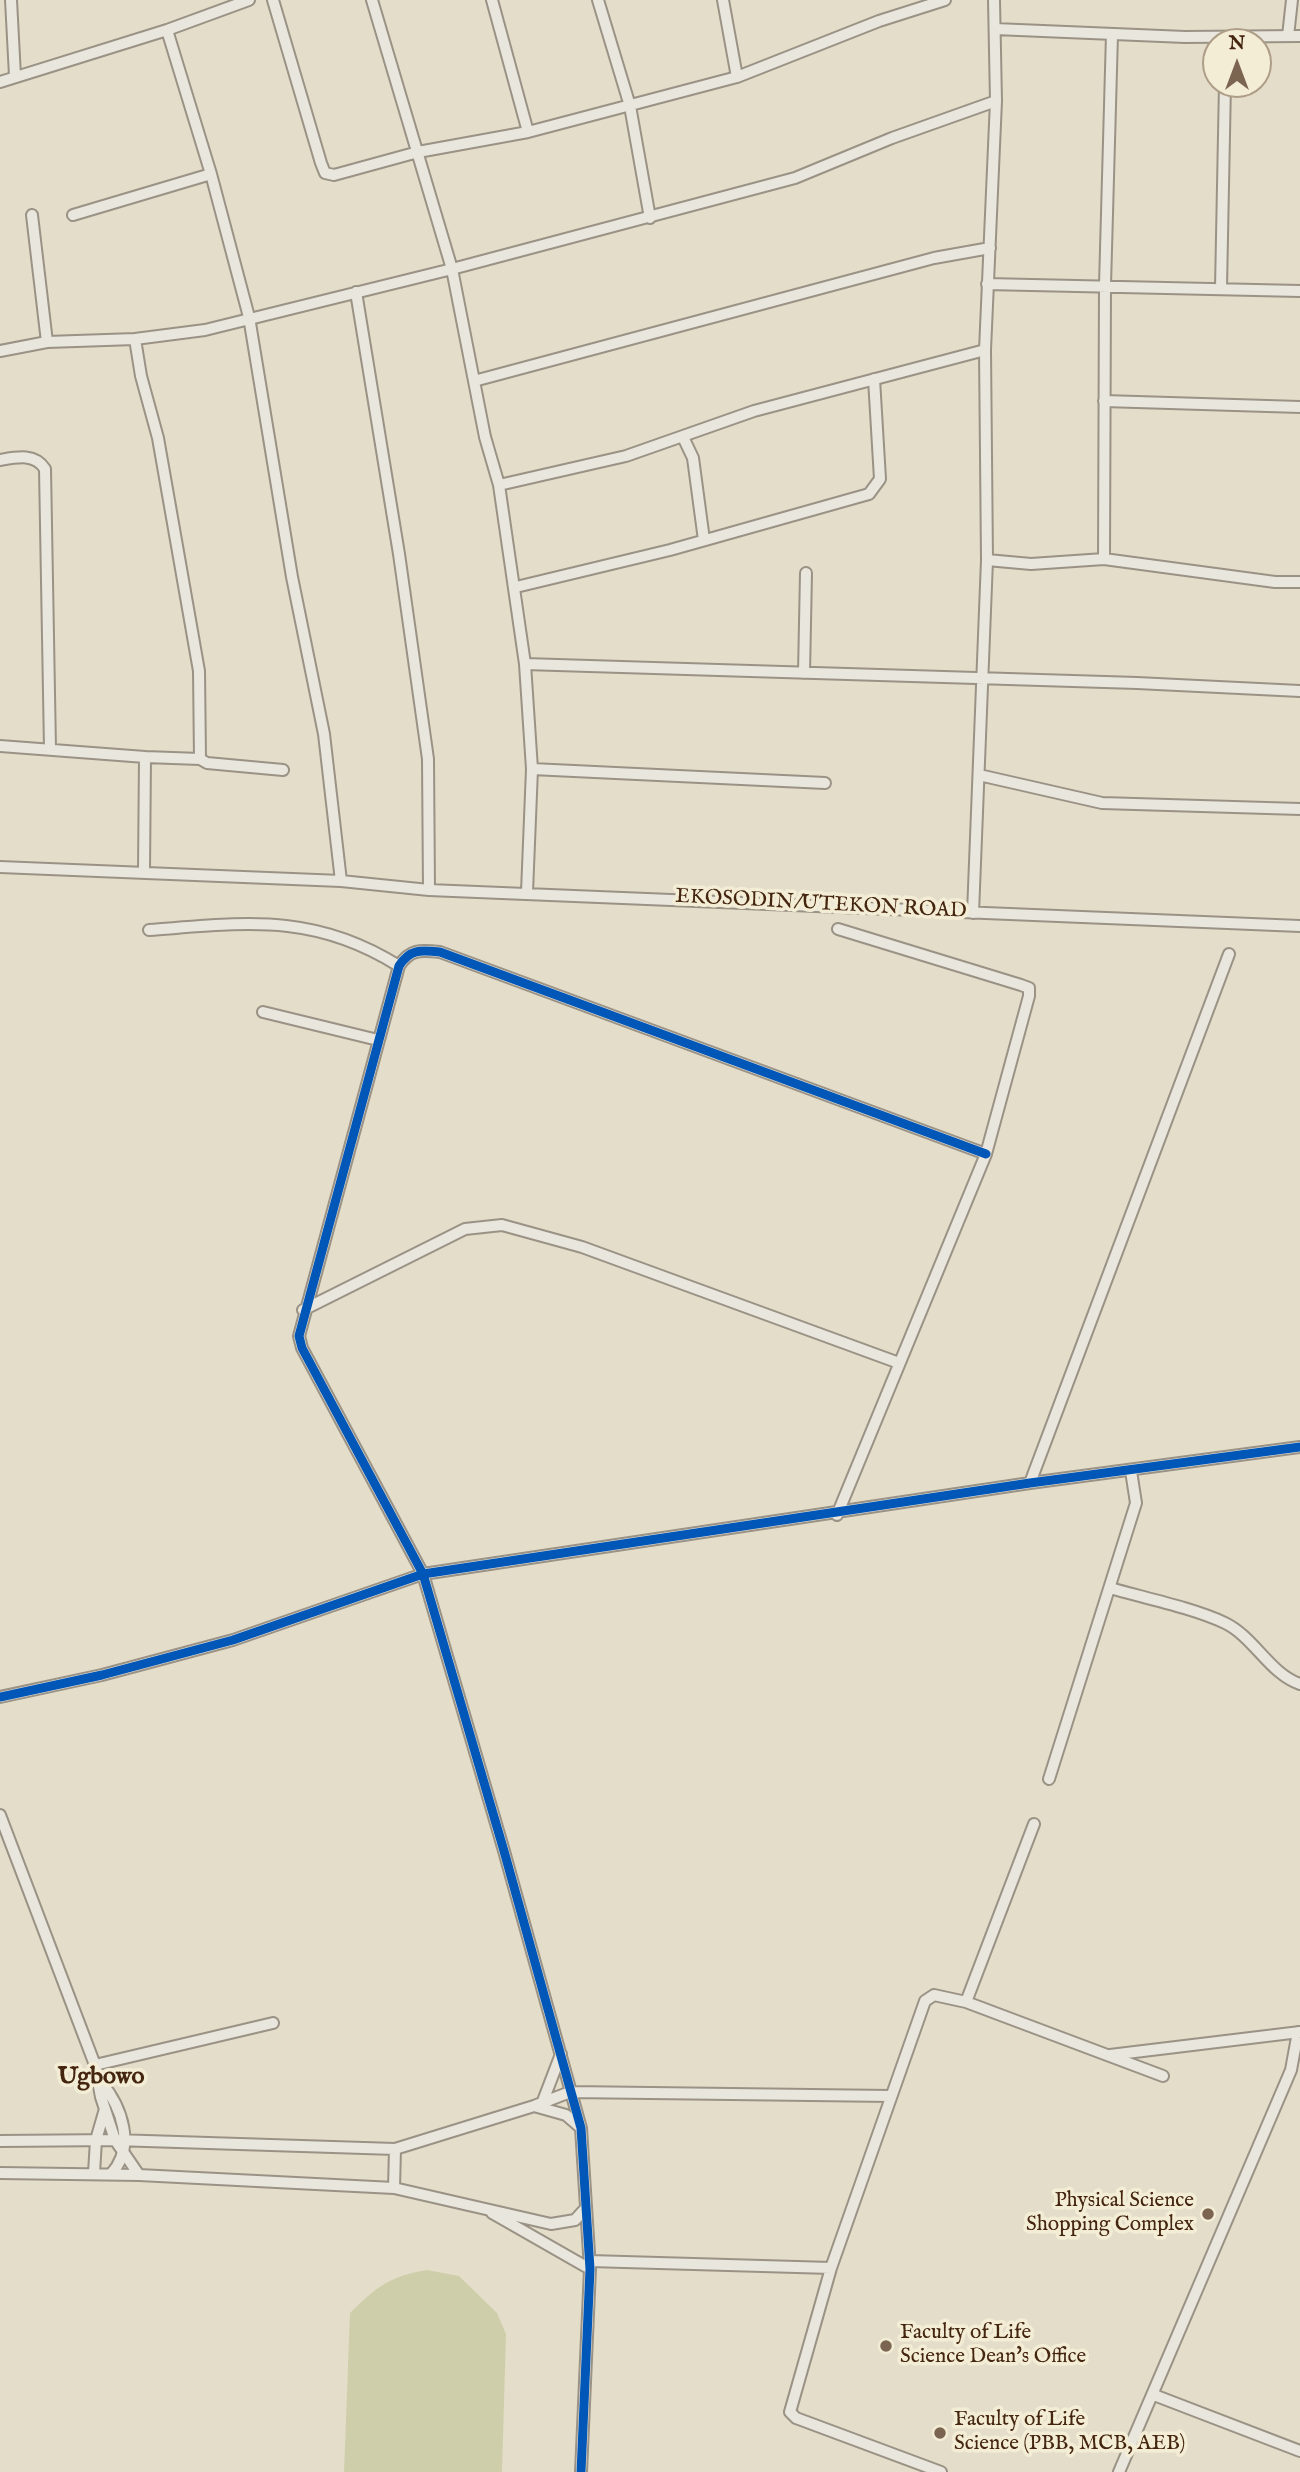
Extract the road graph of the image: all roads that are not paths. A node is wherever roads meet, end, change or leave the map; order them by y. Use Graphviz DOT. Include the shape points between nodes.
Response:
graph roads {
  1 [pos="11,0"];
  2 [pos="249,0"];
  3 [pos="273,0"];
  4 [pos="372,0"];
  5 [pos="492,0"];
  6 [pos="598,0"];
  7 [pos="723,0"];
  8 [pos="946,0"];
  9 [pos="994,0"];
  10 [pos="1292,0"];
  11 [pos="213,5"];
  12 [pos="995,29"];
  13 [pos="167,30"];
  14 [pos="1112,34"];
  15 [pos="1294,36"];
  16 [pos="1202,37"];
  17 [pos="1272,37"];
  18 [pos="15,76"];
  19 [pos="737,76"];
  20 [pos="0,82"];
  21 [pos="1225,98"];
  22 [pos="996,102"];
  23 [pos="630,106"];
  24 [pos="528,132"];
  25 [pos="418,152"];
  26 [pos="211,174"];
  27 [pos="32,215"];
  28 [pos="73,215"];
  29 [pos="650,218"];
  30 [pos="990,248"];
  31 [pos="452,269"];
  32 [pos="987,284"];
  33 [pos="1105,285"];
  34 [pos="1221,288"];
  35 [pos="1300,291"];
  36 [pos="356,292"];
  37 [pos="249,317"];
  38 [pos="135,339"];
  39 [pos="47,342"];
  40 [pos="985,350"];
  41 [pos="0,351"];
  42 [pos="874,379"];
  43 [pos="474,382"];
  44 [pos="1104,401"];
  45 [pos="1300,407"];
  46 [pos="683,437"];
  47 [pos="0,460"];
  48 [pos="499,485"];
  49 [pos="704,540"];
  50 [pos="1104,559"];
  51 [pos="987,560"];
  52 [pos="806,573"];
  53 [pos="1300,582"];
  54 [pos="516,587"];
  55 [pos="524,664"];
  56 [pos="804,673"];
  57 [pos="982,679"];
  58 [pos="1300,691"];
  59 [pos="0,746"];
  60 [pos="50,749"];
  61 [pos="145,757"];
  62 [pos="200,758"];
  63 [pos="532,769"];
  64 [pos="283,770"];
  65 [pos="979,775"];
  66 [pos="825,783"];
  67 [pos="1300,809"];
  68 [pos="0,867"];
  69 [pos="145,871"];
  70 [pos="341,881"];
  71 [pos="429,890"];
  72 [pos="527,892"];
  73 [pos="973,913"];
  74 [pos="1300,926"];
  75 [pos="838,929"];
  76 [pos="149,930"];
  77 [pos="1229,954"];
  78 [pos="399,966"];
  79 [pos="263,1012"];
  80 [pos="378,1040"];
  81 [pos="986,1154"];
  82 [pos="303,1310"];
  83 [pos="898,1363"];
  84 [pos="1300,1447"];
  85 [pos="1131,1471"];
  86 [pos="1030,1483"];
  87 [pos="837,1515"];
  88 [pos="423,1574"];
  89 [pos="1110,1588"];
  90 [pos="1300,1684"];
  91 [pos="0,1697"];
  92 [pos="1049,1779"];
  93 [pos="0,1815"];
  94 [pos="1034,1824"];
  95 [pos="966,2002"];
  96 [pos="273,2023"];
  97 [pos="1299,2032"];
  98 [pos="561,2054"];
  99 [pos="1107,2055"];
  100 [pos="95,2065"];
  101 [pos="1163,2076"];
  102 [pos="101,2082"];
  103 [pos="570,2092"];
  104 [pos="891,2096"];
  105 [pos="539,2104"];
  106 [pos="105,2109"];
  107 [pos="122,2116"];
  108 [pos="581,2128"];
  109 [pos="0,2140"];
  110 [pos="96,2140"];
  111 [pos="136,2141"];
  112 [pos="121,2144"];
  113 [pos="395,2149"];
  114 [pos="0,2173"];
  115 [pos="94,2173"];
  116 [pos="111,2174"];
  117 [pos="139,2175"];
  118 [pos="394,2188"];
  119 [pos="586,2208"];
  120 [pos="490,2211"];
  121 [pos="590,2265"];
  122 [pos="831,2268"];
  123 [pos="1154,2395"];
  124 [pos="1300,2451"];
  125 [pos="581,2472"];
  126 [pos="942,2472"];
  127 [pos="1119,2472"];
  1 -- 18 [label="street"];
  2 -- 11 [label="street"];
  3 -- 25 [label="street" via="325,173 334,175"];
  4 -- 25 [label="street"];
  5 -- 24 [label="street"];
  6 -- 23 [label="street"];
  7 -- 19 [label="street"];
  8 -- 19 [label="street"];
  9 -- 12 [label="street"];
  10 -- 15 [label="street"];
  11 -- 13 [label="street"];
  12 -- 14 [label="street"];
  12 -- 22 [label="street"];
  13 -- 18 [label="street"];
  13 -- 26 [label="street"];
  14 -- 16 [label="street"];
  14 -- 33 [label="street"];
  15 -- 17 [label="street"];
  18 -- 20 [label="street"];
  19 -- 23 [label="street"];
  21 -- 34 [label="street"];
  22 -- 29 [label="street" via="795,178"];
  22 -- 30 [label="street"];
  23 -- 24 [label="street"];
  23 -- 29 [label="street"];
  24 -- 25 [label="street"];
  25 -- 31 [label="street"];
  26 -- 28 [label="street"];
  26 -- 37 [label="street"];
  27 -- 39 [label="street"];
  29 -- 31 [label="street"];
  30 -- 32 [label="street"];
  30 -- 43 [label="street" via="934,258"];
  31 -- 36 [label="street"];
  31 -- 43 [label="street"];
  32 -- 33 [label="street"];
  32 -- 40 [label="street"];
  33 -- 34 [label="street"];
  33 -- 44 [label="street"];
  34 -- 35 [label="street"];
  36 -- 37 [label="street"];
  36 -- 71 [label="street" via="428,759"];
  37 -- 38 [label="street" via="205,330"];
  37 -- 70 [label="street" via="292,576 324,734"];
  38 -- 39 [label="street"];
  38 -- 62 [label="street" via="158,438 199,671"];
  39 -- 41 [label="street"];
  40 -- 42 [label="street"];
  40 -- 51 [label="street"];
  42 -- 46 [label="street" via="754,411"];
  42 -- 49 [label="street" via="880,479 876,488 869,494"];
  43 -- 48 [label="street"];
  44 -- 45 [label="street"];
  44 -- 50 [label="street"];
  46 -- 48 [label="street" via="626,456"];
  46 -- 49 [label="street" via="693,458"];
  47 -- 60 [label="street" via="25,457 45,469"];
  48 -- 54 [label="street"];
  49 -- 54 [label="street"];
  50 -- 51 [label="street" via="1031,564"];
  50 -- 53 [label="street"];
  51 -- 57 [label="street"];
  52 -- 56 [label="street"];
  54 -- 55 [label="street"];
  55 -- 56 [label="street"];
  55 -- 63 [label="street"];
  56 -- 57 [label="street"];
  57 -- 58 [label="street"];
  57 -- 65 [label="street"];
  59 -- 60 [label="street"];
  60 -- 61 [label="street"];
  61 -- 62 [label="street"];
  61 -- 69 [label="street"];
  62 -- 64 [label="street" via="207,763"];
  63 -- 66 [label="street"];
  63 -- 72 [label="street"];
  65 -- 67 [label="street" via="1102,803"];
  65 -- 73 [label="street"];
  68 -- 69 [label="street, EKOSODIN/UTEKON ROAD"];
  69 -- 70 [label="street, EKOSODIN/UTEKON ROAD"];
  70 -- 71 [label="street, EKOSODIN/UTEKON ROAD"];
  71 -- 72 [label="street, EKOSODIN/UTEKON ROAD"];
  72 -- 73 [label="street, EKOSODIN/UTEKON ROAD"];
  73 -- 74 [label="street, EKOSODIN/UTEKON ROAD"];
  75 -- 81 [label="street" via="1029,988"];
  76 -- 78 [label="street" via="267,924 316,929 371,949"];
  77 -- 86 [label="street"];
  78 -- 80 [label="street"];
  78 -- 81 [label="street" via="407,954 440,952"];
  79 -- 80 [label="street"];
  80 -- 82 [label="street"];
  81 -- 83 [label="street"];
  82 -- 83 [label="street" via="465,1229 502,1226 582,1247"];
  82 -- 88 [label="street" via="302,1348"];
  83 -- 87 [label="street"];
  84 -- 85 [label="street"];
  85 -- 86 [label="street"];
  85 -- 89 [label="street" via="1136,1503"];
  86 -- 87 [label="street"];
  87 -- 88 [label="street"];
  88 -- 91 [label="street" via="233,1640"];
  88 -- 98 [label="street"];
  89 -- 90 [label="street" via="1224,1623"];
  89 -- 92 [label="street"];
  93 -- 100 [label="street"];
  94 -- 95 [label="street"];
  95 -- 99 [label="street"];
  95 -- 104 [label="street" via="928,1997"];
  96 -- 100 [label="street"];
  97 -- 99 [label="street"];
  97 -- 123 [label="street" via="1291,2070"];
  98 -- 103 [label="street"];
  98 -- 105 [label="street"];
  99 -- 101 [label="street"];
  100 -- 102 [label="street"];
  102 -- 106 [label="street"];
  102 -- 107 [label="street"];
  103 -- 104 [label="street"];
  103 -- 105 [label="street"];
  103 -- 108 [label="street"];
  104 -- 122 [label="street"];
  105 -- 108 [label="street" via="566,2115"];
  105 -- 113 [label="street"];
  106 -- 110 [label="street"];
  106 -- 112 [label="street"];
  107 -- 111 [label="street"];
  107 -- 112 [label="street"];
  108 -- 119 [label="street"];
  109 -- 110 [label="street"];
  110 -- 112 [label="street"];
  110 -- 115 [label="street"];
  111 -- 112 [label="street"];
  111 -- 113 [label="street"];
  112 -- 116 [label="street"];
  112 -- 117 [label="street"];
  113 -- 118 [label="street"];
  114 -- 115 [label="street"];
  115 -- 116 [label="street"];
  116 -- 117 [label="street"];
  117 -- 118 [label="street"];
  118 -- 120 [label="street"];
  119 -- 120 [label="street" via="575,2220 563,2224"];
  119 -- 121 [label="street"];
  120 -- 121 [label="street"];
  121 -- 122 [label="street"];
  121 -- 125 [label="street"];
  122 -- 126 [label="street" via="790,2412"];
  123 -- 124 [label="street"];
  123 -- 127 [label="street"];
}
